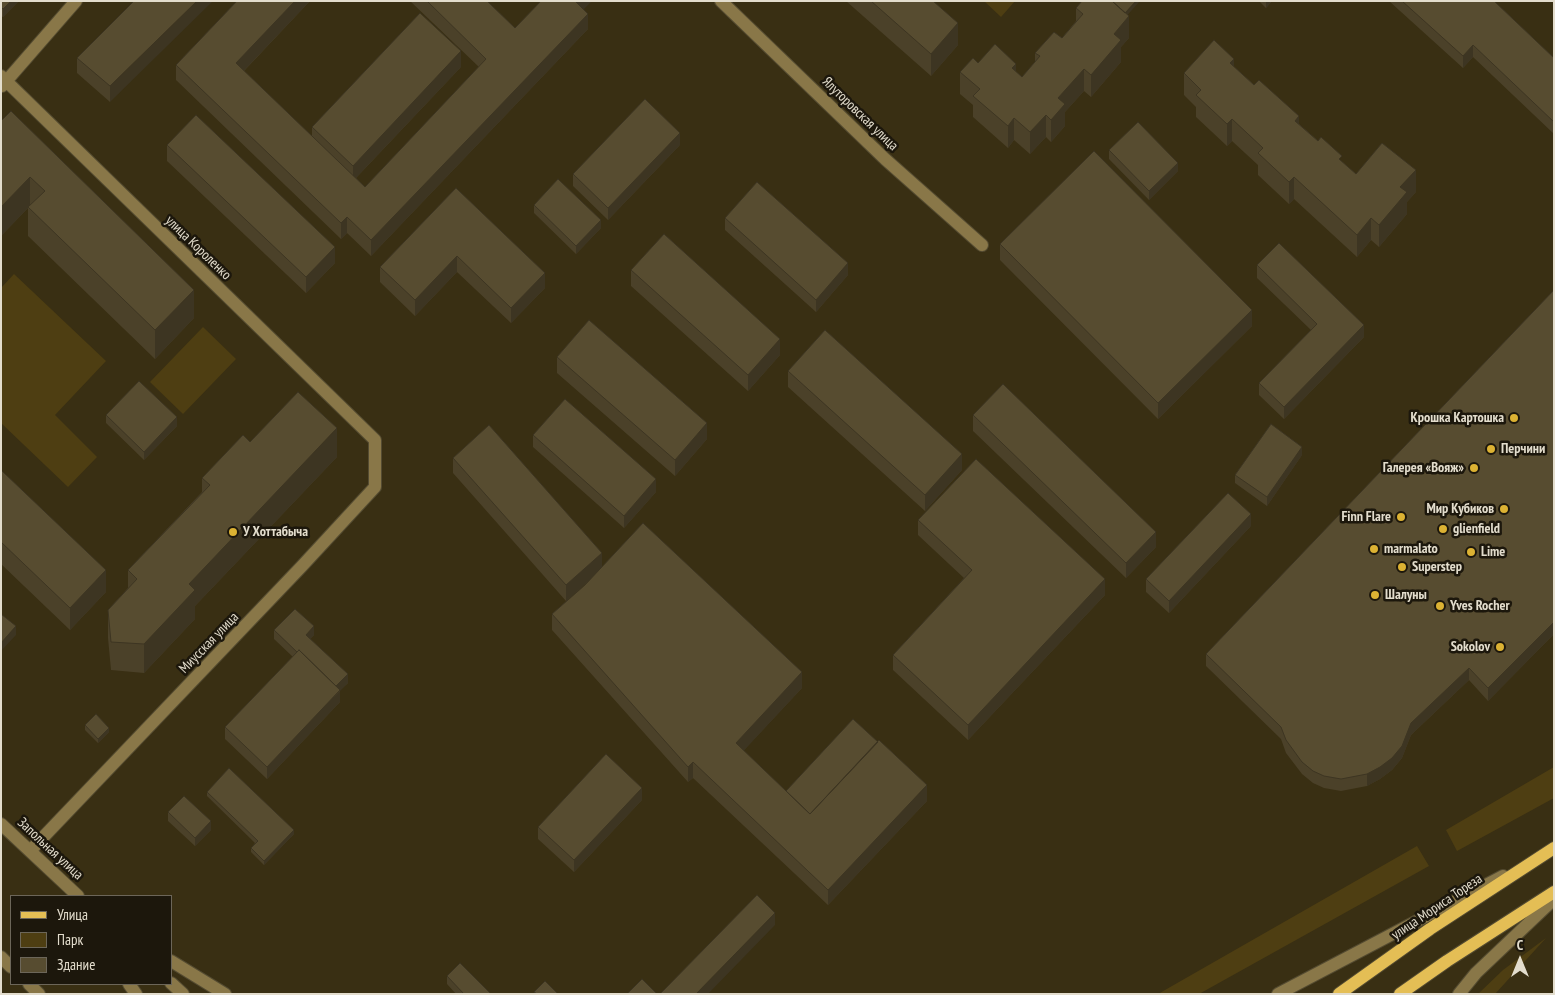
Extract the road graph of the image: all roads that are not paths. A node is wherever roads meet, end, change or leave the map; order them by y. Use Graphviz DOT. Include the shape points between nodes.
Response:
graph roads {
  1 [pos="76,1"];
  2 [pos="721,1"];
  3 [pos="3,81"];
  4 [pos="982,245"];
  5 [pos="375,440"];
  6 [pos="1,824"];
  7 [pos="1554,848"];
  8 [pos="30,851"];
  9 [pos="1541,856"];
  10 [pos="56,876"];
  11 [pos="1554,892"];
  12 [pos="68,895"];
  13 [pos="77,895"];
  14 [pos="1554,899"];
  15 [pos="1,957"];
  16 [pos="172,962"];
  17 [pos="10,966"];
  18 [pos="172,983"];
  19 [pos="30,985"];
  20 [pos="39,994"];
  21 [pos="183,994"];
  22 [pos="225,994"];
  23 [pos="1278,994"];
  24 [pos="1339,994"];
  25 [pos="1400,994"];
  26 [pos="1459,994"];
  1 -- 3 [label="street"];
  2 -- 4 [label="street, Ялуторовская улица" via="885,159"];
  3 -- 5 [label="street, улица Короленко"];
  5 -- 8 [label="street, Миусская улица" via="375,486"];
  6 -- 8 [label="street, Запольная улица"];
  7 -- 9 [label="main road, улица Мориса Тореза"];
  8 -- 10 [label="street, Запольная улица"];
  9 -- 23 [label="street"];
  9 -- 24 [label="main road, улица Мориса Тореза"];
  10 -- 12 [label="street"];
  10 -- 13 [label="street, Запольная улица"];
  11 -- 25 [label="main road"];
  14 -- 26 [label="street" via="1476,973"];
  15 -- 17 [label="street"];
  16 -- 22 [label="street"];
  18 -- 21 [label="street"];
  19 -- 20 [label="street"];
}
